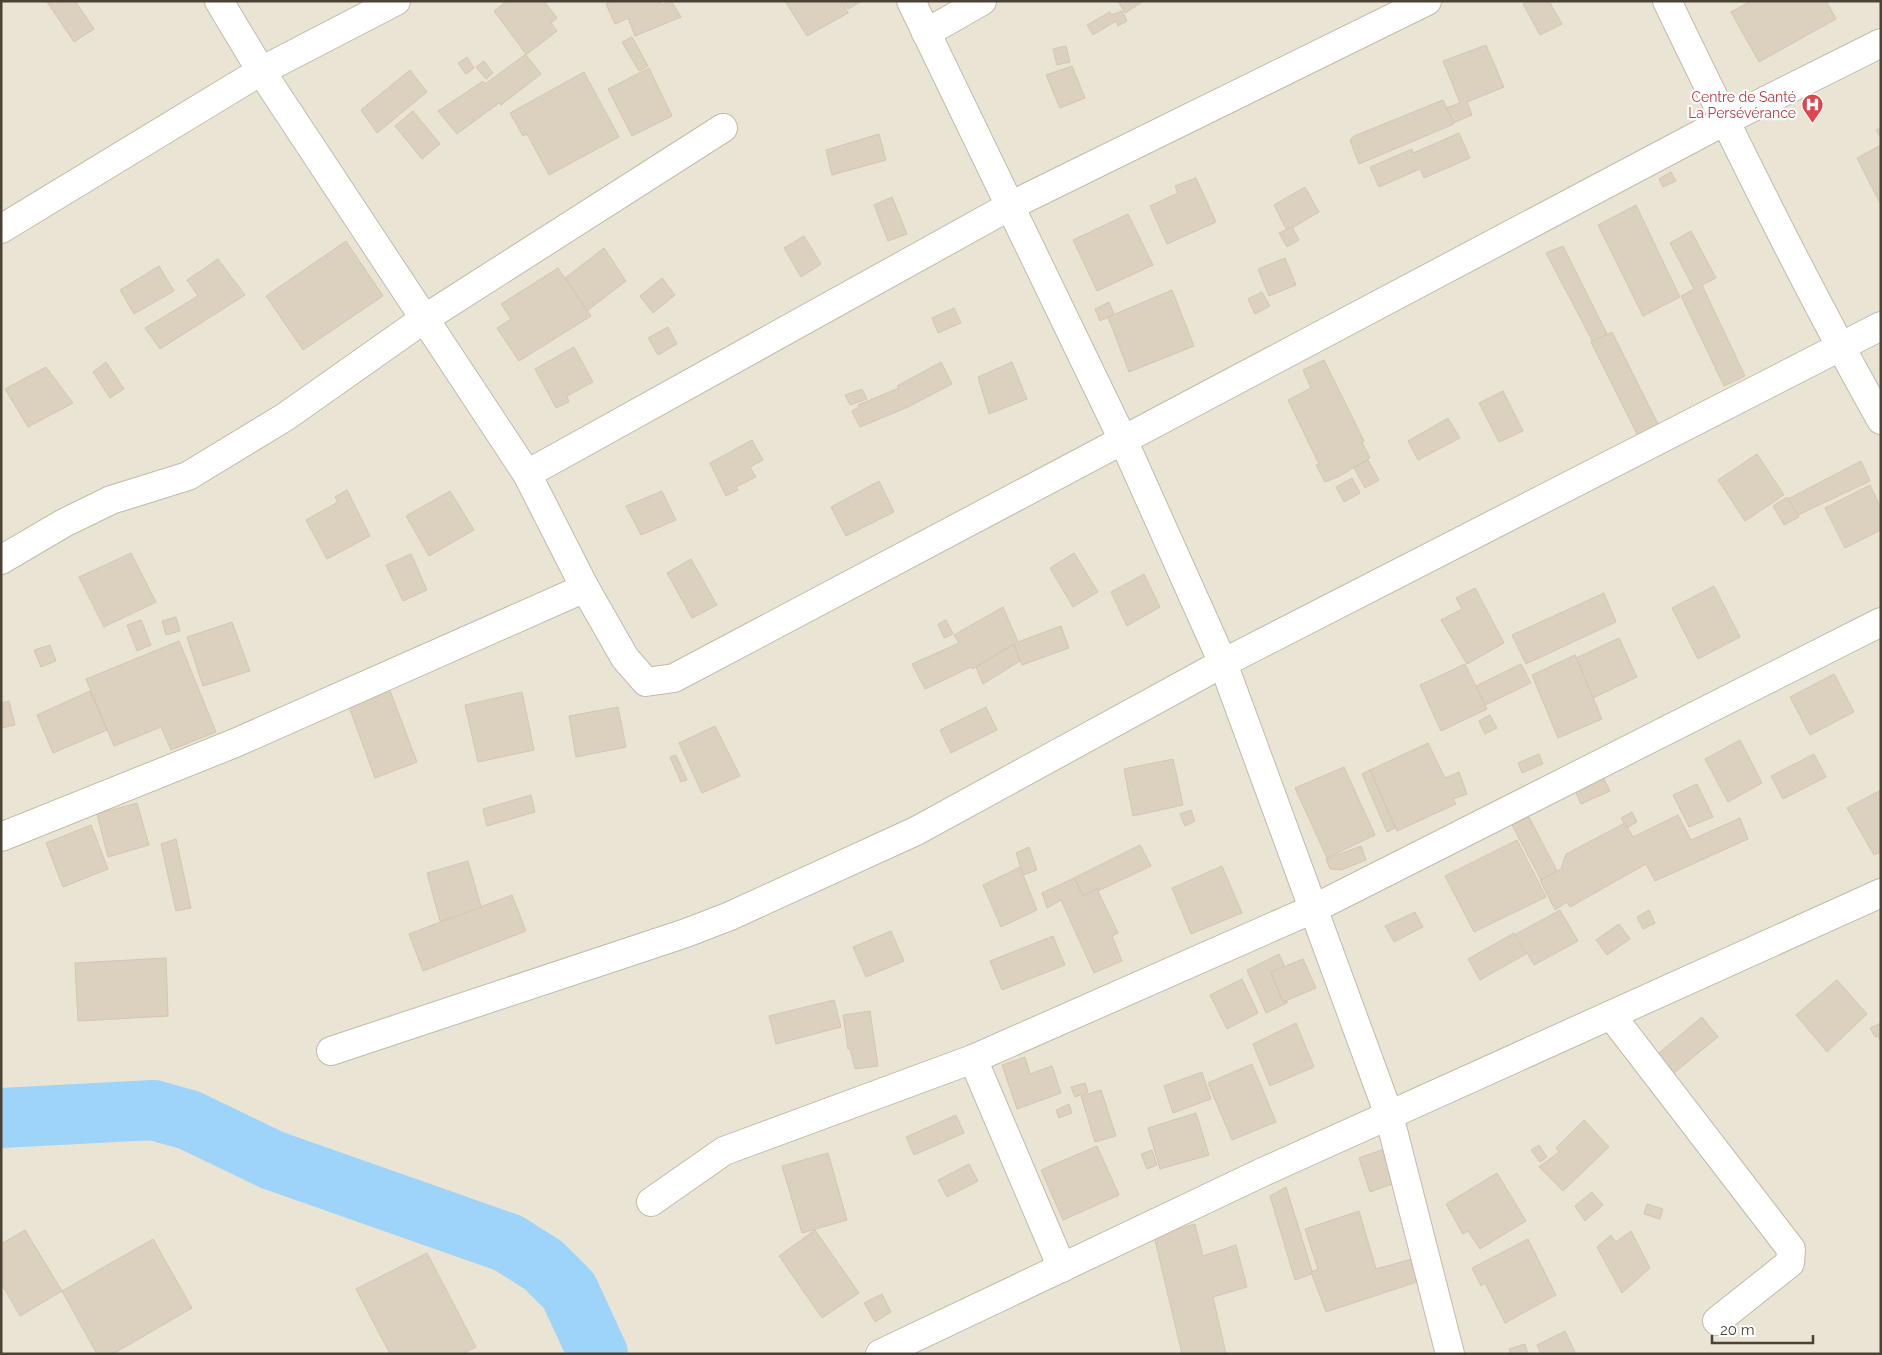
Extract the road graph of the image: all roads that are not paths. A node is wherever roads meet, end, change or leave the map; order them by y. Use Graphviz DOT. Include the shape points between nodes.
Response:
graph roads {
  1 [pos="219,1"];
  2 [pos="396,1"];
  3 [pos="911,1"];
  4 [pos="982,1"];
  5 [pos="1427,1"];
  6 [pos="1667,1"];
  7 [pos="926,33"];
  8 [pos="1881,43"];
  9 [pos="261,71"];
  10 [pos="1725,121"];
  11 [pos="723,128"];
  12 [pos="1010,206"];
  13 [pos="1,229"];
  14 [pos="424,319"];
  15 [pos="1881,326"];
  16 [pos="1840,347"];
  17 [pos="1881,420"];
  18 [pos="1124,442"];
  19 [pos="527,474"];
  20 [pos="1,560"];
  21 [pos="585,588"];
  22 [pos="1881,622"];
  23 [pos="1223,663"];
  24 [pos="1,837"];
  25 [pos="1881,892"];
  26 [pos="1313,909"];
  27 [pos="1611,1015"];
  28 [pos="331,1051"];
  29 [pos="973,1059"];
  30 [pos="1389,1115"];
  31 [pos="650,1202"];
  32 [pos="1062,1268"];
  33 [pos="1717,1321"];
  34 [pos="880,1354"];
  35 [pos="1450,1354"];
  1 -- 9 [label="street"];
  2 -- 9 [label="street"];
  3 -- 7 [label="street"];
  4 -- 7 [label="street"];
  5 -- 12 [label="street"];
  6 -- 10 [label="street"];
  7 -- 12 [label="street"];
  8 -- 10 [label="street"];
  9 -- 13 [label="street"];
  9 -- 14 [label="street"];
  10 -- 16 [label="street"];
  10 -- 18 [label="street"];
  11 -- 14 [label="street"];
  12 -- 18 [label="street"];
  12 -- 19 [label="street"];
  14 -- 19 [label="street"];
  14 -- 20 [label="street" via="285,417 188,476 111,500"];
  15 -- 16 [label="street"];
  16 -- 17 [label="street"];
  16 -- 23 [label="street"];
  18 -- 21 [label="street" via="674,678 646,682 625,658"];
  18 -- 23 [label="street"];
  19 -- 21 [label="street"];
  21 -- 24 [label="street" via="235,743"];
  22 -- 26 [label="street"];
  23 -- 26 [label="street"];
  23 -- 28 [label="street" via="916,831 730,916"];
  25 -- 27 [label="street"];
  26 -- 29 [label="street"];
  26 -- 30 [label="street"];
  27 -- 30 [label="street"];
  27 -- 33 [label="street" via="1791,1249 1790,1263"];
  29 -- 31 [label="street" via="724,1151"];
  29 -- 32 [label="street"];
  30 -- 32 [label="street"];
  30 -- 35 [label="street"];
  32 -- 34 [label="street"];
}
